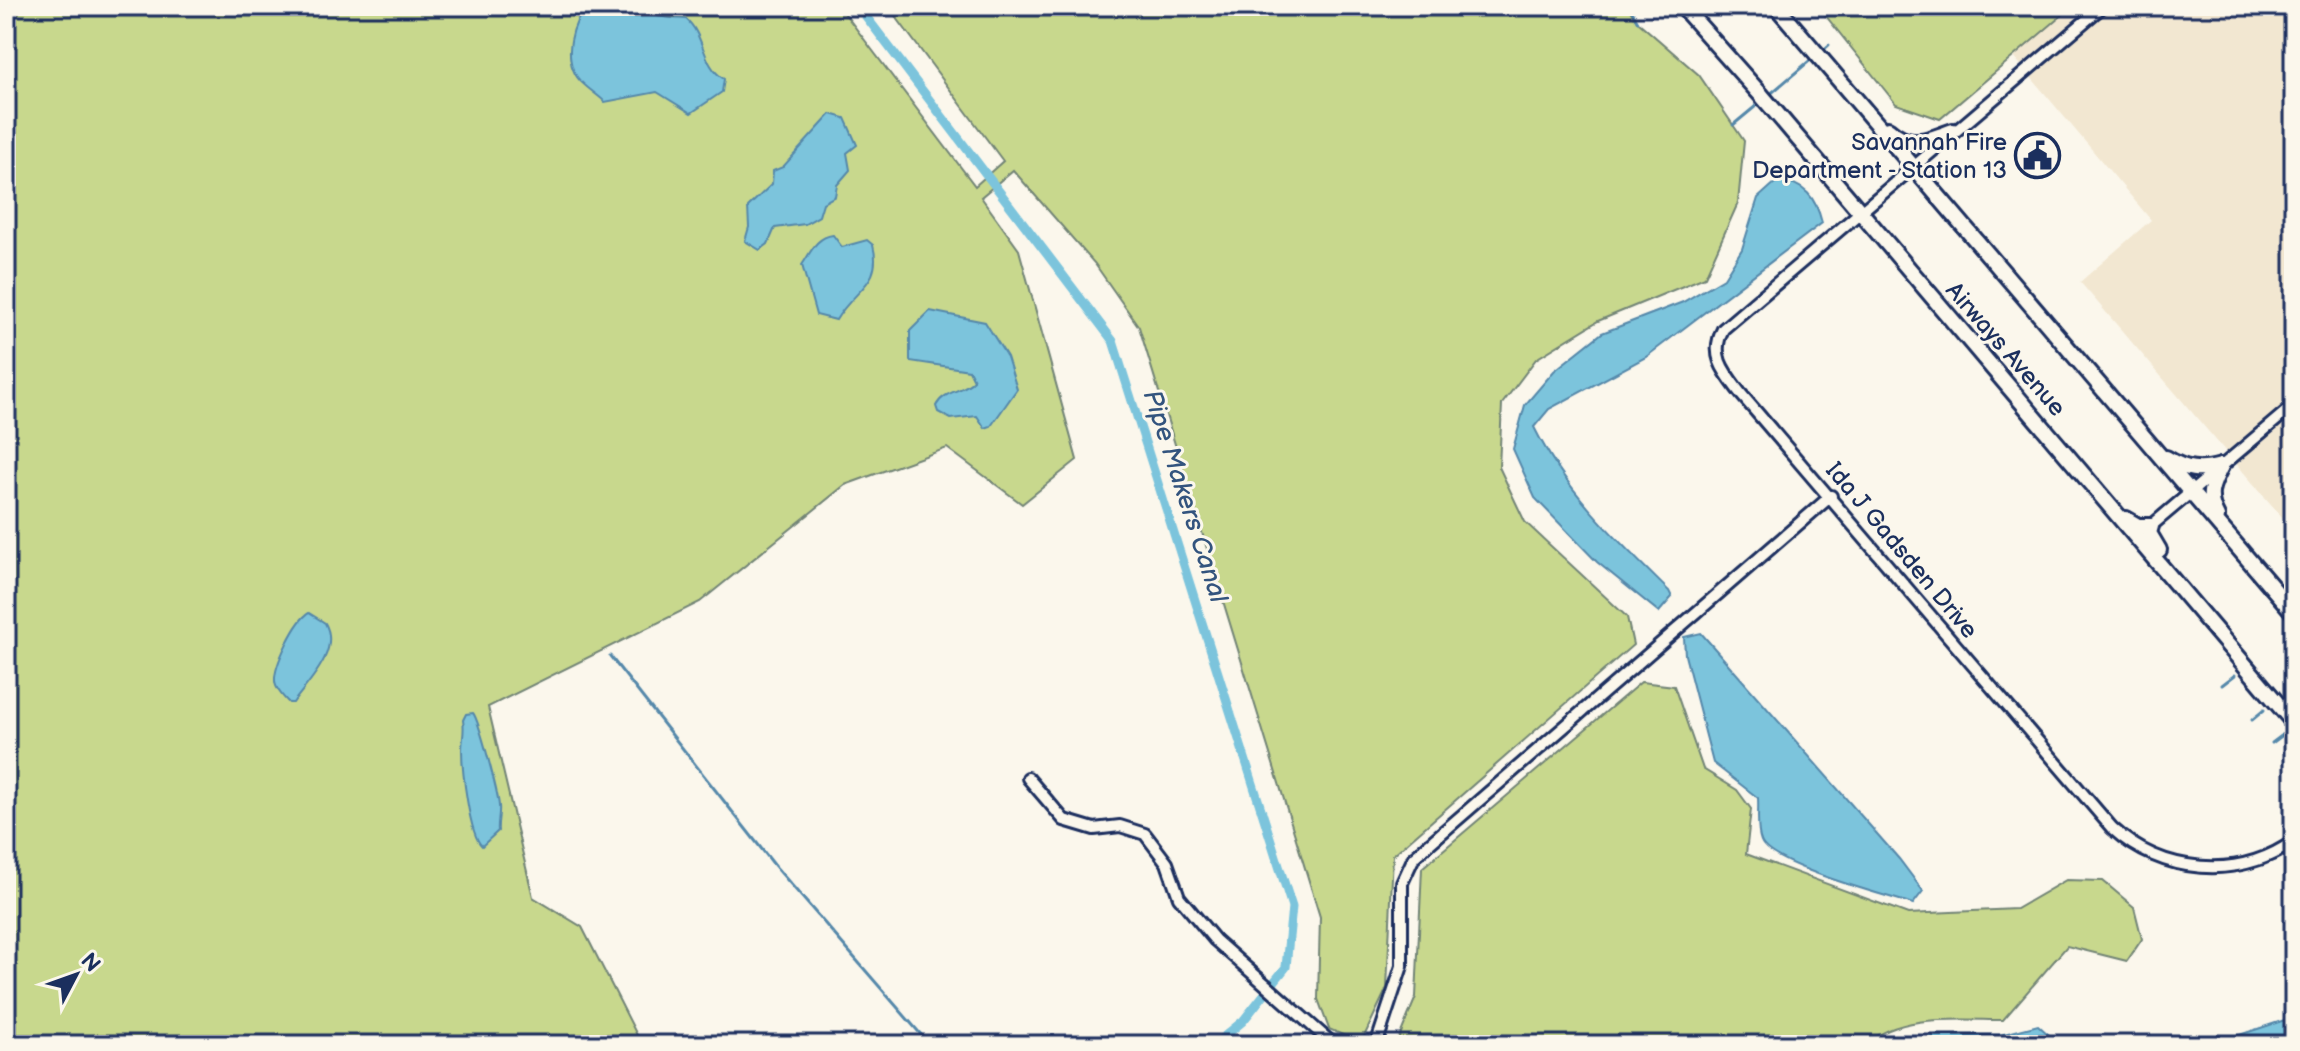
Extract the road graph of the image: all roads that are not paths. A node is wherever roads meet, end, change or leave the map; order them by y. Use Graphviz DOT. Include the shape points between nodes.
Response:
graph roads {
  1 [pos="1682,6"];
  2 [pos="1776,6"];
  3 [pos="2103,6"];
  4 [pos="1849,93"];
  5 [pos="1953,131"];
  6 [pos="1912,165"];
  7 [pos="1859,211"];
  8 [pos="2294,405"];
  9 [pos="2158,453"];
  10 [pos="2221,466"];
  11 [pos="2191,493"];
  12 [pos="1831,496"];
  13 [pos="2118,514"];
  14 [pos="2151,526"];
  15 [pos="2225,531"];
  16 [pos="2177,582"];
  17 [pos="2294,613"];
  18 [pos="2294,723"];
  19 [pos="1028,778"];
  20 [pos="2294,841"];
  21 [pos="1334,1045"];
  22 [pos="1376,1045"];
  1 -- 7 [label="main road, Airways Avenue"];
  2 -- 4 [label="main road, Airways Avenue"];
  3 -- 5 [label="street, Ida J Gadsden Drive"];
  4 -- 5 [label="main road" via="1900,139 1921,144"];
  4 -- 6 [label="main road, Airways Avenue"];
  5 -- 6 [label="street, Ida J Gadsden Drive"];
  6 -- 7 [label="street, Ida J Gadsden Drive"];
  6 -- 9 [label="main road, Airways Avenue"];
  7 -- 12 [label="street, Ida J Gadsden Drive" via="1723,329 1717,341 1722,369"];
  7 -- 13 [label="main road, Airways Avenue"];
  8 -- 10 [label="street"];
  9 -- 10 [label="main road" via="2202,472"];
  9 -- 11 [label="main road, Airways Avenue"];
  10 -- 11 [label="street"];
  10 -- 15 [label="main road" via="2209,488 2210,503"];
  11 -- 14 [label="street"];
  11 -- 15 [label="main road, Airways Avenue"];
  12 -- 20 [label="street, Ida J Gadsden Drive" via="2130,845 2161,860 2201,868 2259,861"];
  12 -- 22 [label="street" via="1414,857 1402,883 1402,966"];
  13 -- 14 [label="main road" via="2138,526"];
  13 -- 16 [label="main road, Airways Avenue"];
  14 -- 16 [label="main road" via="2152,542"];
  15 -- 17 [label="main road, Airways Avenue"];
  16 -- 18 [label="main road, Airways Avenue"];
  19 -- 21 [label="street" via="1064,820 1145,834 1167,863 1179,897 1215,940"];
}
